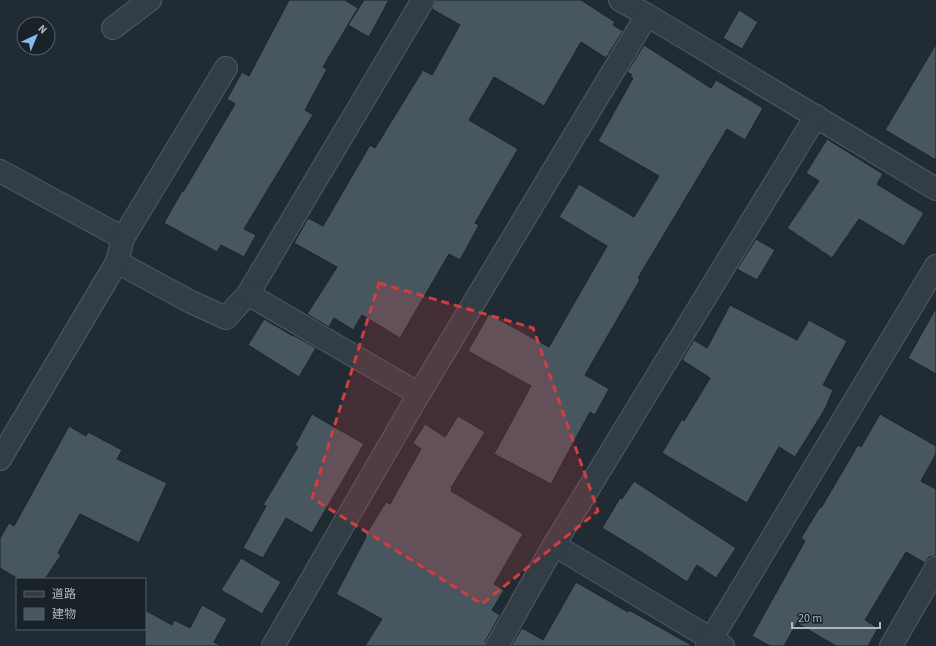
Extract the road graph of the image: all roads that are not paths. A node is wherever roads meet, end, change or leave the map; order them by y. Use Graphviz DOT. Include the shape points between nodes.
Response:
graph roads {
  1 [pos="150,0"];
  2 [pos="423,0"];
  3 [pos="620,0"];
  4 [pos="647,15"];
  5 [pos="113,28"];
  6 [pos="226,68"];
  7 [pos="816,116"];
  8 [pos="0,171"];
  9 [pos="936,189"];
  10 [pos="123,238"];
  11 [pos="117,262"];
  12 [pos="936,266"];
  13 [pos="248,294"];
  14 [pos="419,394"];
  15 [pos="0,460"];
  16 [pos="554,545"];
  17 [pos="936,568"];
  18 [pos="714,644"];
  19 [pos="273,646"];
  20 [pos="496,646"];
  21 [pos="891,646"];
  1 -- 5 [label="street"];
  2 -- 13 [label="street"];
  3 -- 4 [label="street"];
  4 -- 7 [label="street"];
  4 -- 14 [label="street"];
  6 -- 10 [label="street"];
  7 -- 9 [label="street"];
  7 -- 16 [label="street"];
  8 -- 10 [label="street"];
  10 -- 11 [label="street"];
  11 -- 13 [label="street" via="226,318"];
  11 -- 15 [label="street"];
  12 -- 18 [label="street"];
  13 -- 14 [label="street"];
  14 -- 19 [label="street"];
  16 -- 18 [label="street"];
  16 -- 20 [label="street"];
  17 -- 21 [label="street"];
}
